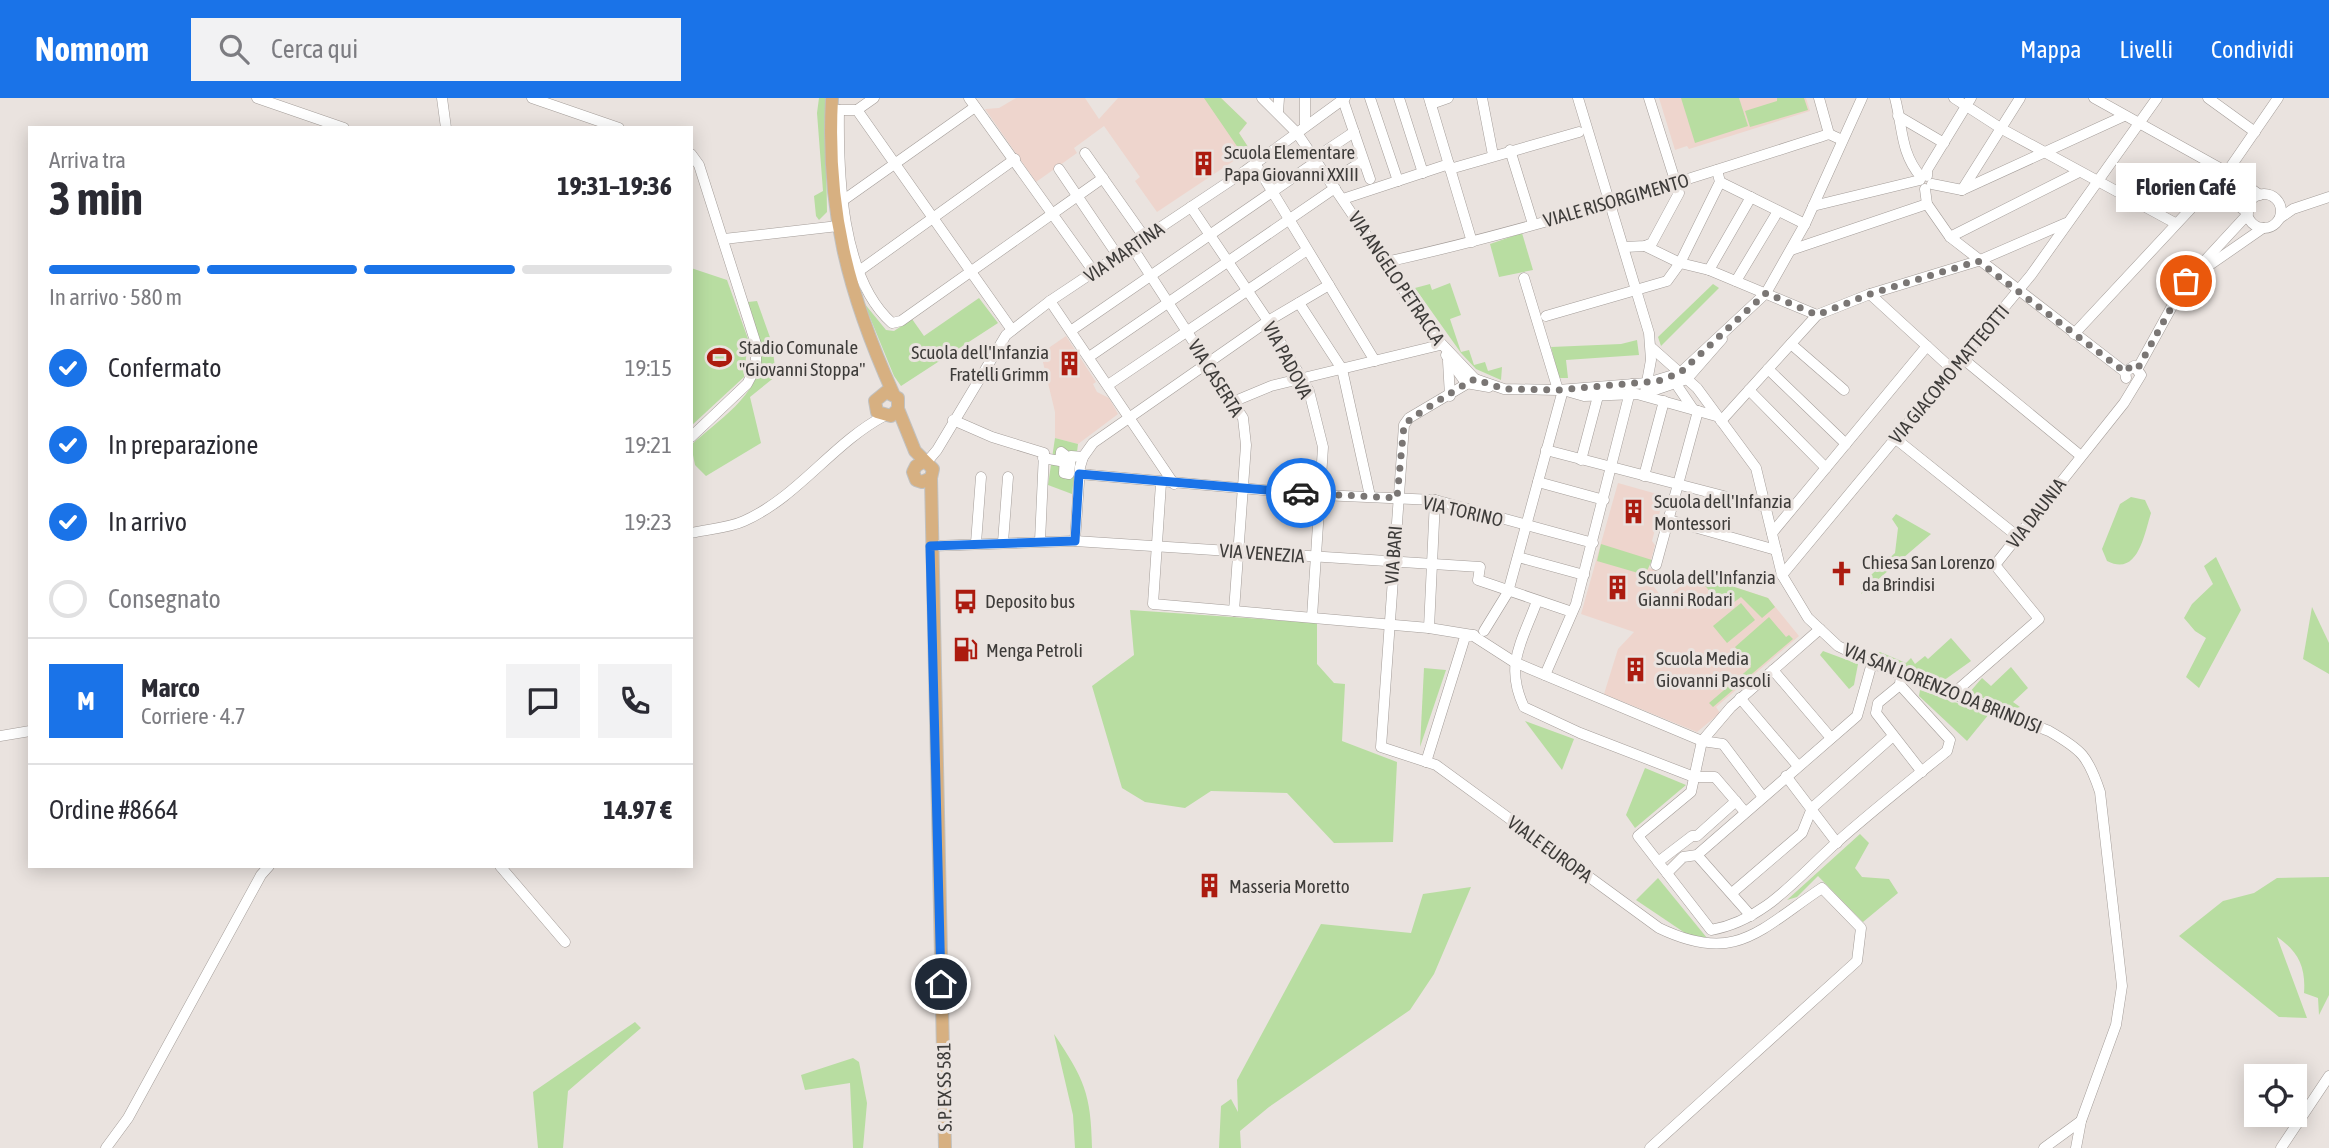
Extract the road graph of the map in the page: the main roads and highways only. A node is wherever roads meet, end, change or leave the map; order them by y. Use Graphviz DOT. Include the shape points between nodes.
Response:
graph roads {
  1 [pos="834,106"];
  2 [pos="879,363"];
  3 [pos="893,393"];
  4 [pos="875,399"];
  5 [pos="890,414"];
  6 [pos="946,1148"];
  1 -- 2 [label="main road" via="830,154 838,226"];
  2 -- 3 [label="main road"];
  2 -- 4 [label="main road"];
  3 -- 4 [label="main road"];
  3 -- 5 [label="main road" via="898,398"];
  4 -- 5 [label="main road" via="877,412"];
  5 -- 6 [label="main road, S.P. EX SS 581" via="924,470 930,522"];
}
